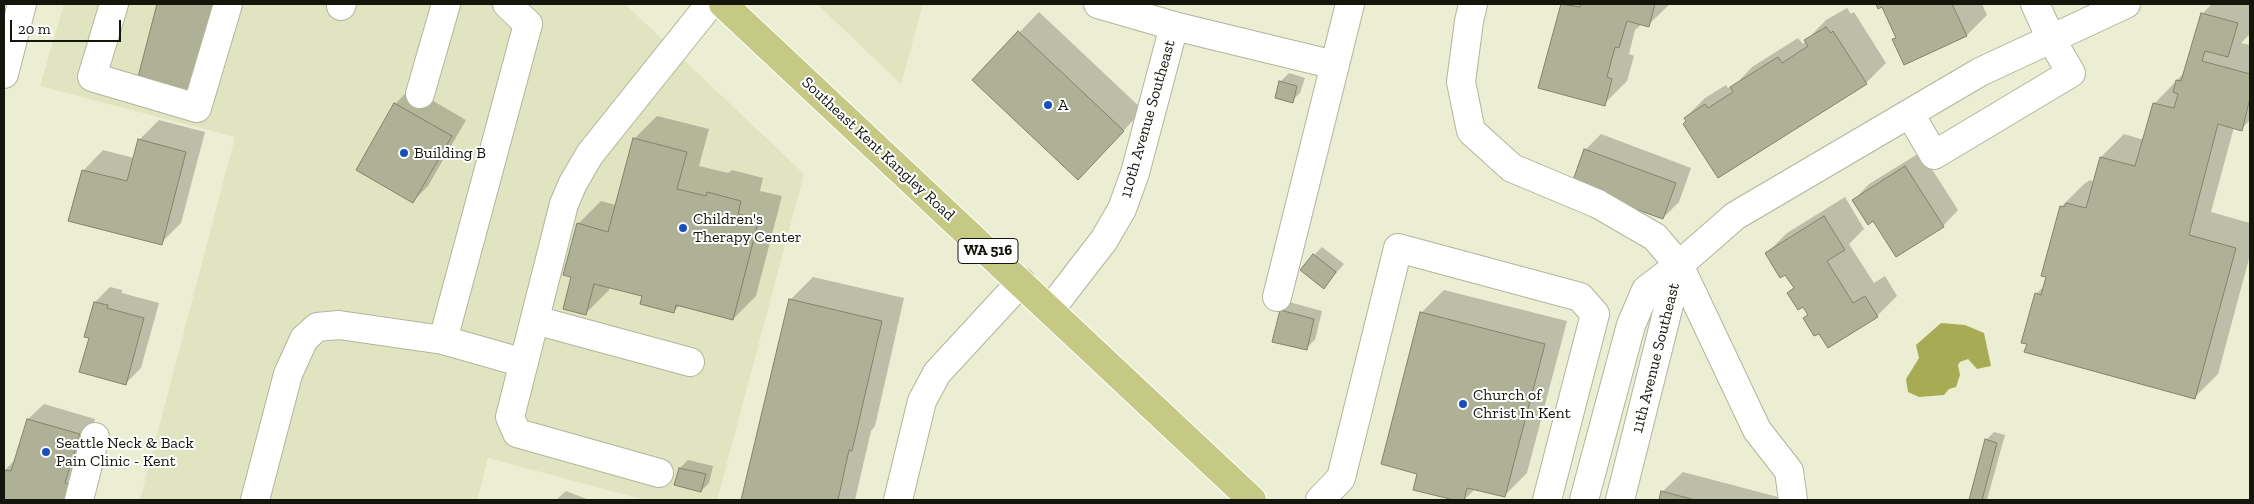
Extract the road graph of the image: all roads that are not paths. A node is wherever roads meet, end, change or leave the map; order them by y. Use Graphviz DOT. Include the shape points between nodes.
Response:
graph roads {
  1 [pos="22,4"];
  2 [pos="112,4"];
  3 [pos="228,4"];
  4 [pos="446,4"];
  5 [pos="507,4"];
  6 [pos="710,4"];
  7 [pos="723,4"];
  8 [pos="1098,4"];
  9 [pos="1350,4"];
  10 [pos="1473,4"];
  11 [pos="2035,4"];
  12 [pos="2126,4"];
  13 [pos="1174,26"];
  14 [pos="2051,39"];
  15 [pos="1335,66"];
  16 [pos="4,74"];
  17 [pos="420,94"];
  18 [pos="1910,114"];
  19 [pos="1679,265"];
  20 [pos="1021,282"];
  21 [pos="1277,297"];
  22 [pos="1050,310"];
  23 [pos="535,320"];
  24 [pos="443,340"];
  25 [pos="690,362"];
  26 [pos="524,363"];
  27 [pos="95,437"];
  28 [pos="659,473"];
  29 [pos="79,500"];
  30 [pos="255,500"];
  31 [pos="898,500"];
  32 [pos="1252,500"];
  33 [pos="1320,500"];
  34 [pos="1547,500"];
  35 [pos="1584,500"];
  36 [pos="1620,500"];
  37 [pos="1793,500"];
  1 -- 16 [label="street"];
  2 -- 3 [label="street" via="92,77 196,108"];
  4 -- 17 [label="street"];
  5 -- 24 [label="street" via="528,24"];
  6 -- 23 [label="street" via="590,154 573,183 564,204"];
  7 -- 20 [label="main road, Southeast Kent Kangley Road / WA 516"];
  8 -- 13 [label="street"];
  9 -- 15 [label="street"];
  10 -- 19 [label="street" via="1461,82 1471,131 1512,168 1598,204 1655,237"];
  11 -- 14 [label="street"];
  12 -- 14 [label="street"];
  13 -- 15 [label="street"];
  13 -- 22 [label="street, 110th Avenue Southeast" via="1135,173 1122,208 1104,240"];
  14 -- 18 [label="street" via="1980,72"];
  14 -- 18 [label="street" via="2071,73 1934,155"];
  15 -- 21 [label="street"];
  18 -- 19 [label="street" via="1735,216"];
  19 -- 35 [label="street, 11th Avenue Southeast" via="1646,290 1631,325"];
  19 -- 36 [label="street, 11th Avenue Southeast"];
  19 -- 37 [label="street" via="1756,430 1789,471"];
  20 -- 22 [label="main road, Southeast Kent Kangley Road / WA 516"];
  20 -- 31 [label="street" via="937,373 922,401"];
  22 -- 32 [label="main road, Southeast Kent Kangley Road / WA 516"];
  23 -- 25 [label="street"];
  23 -- 26 [label="street"];
  24 -- 26 [label="street"];
  24 -- 30 [label="street" via="339,325 318,327 304,340 288,374"];
  26 -- 28 [label="street" via="510,416 517,433"];
  27 -- 29 [label="street"];
  33 -- 34 [label="street" via="1341,478 1398,248 1580,298 1594,314"];
}
